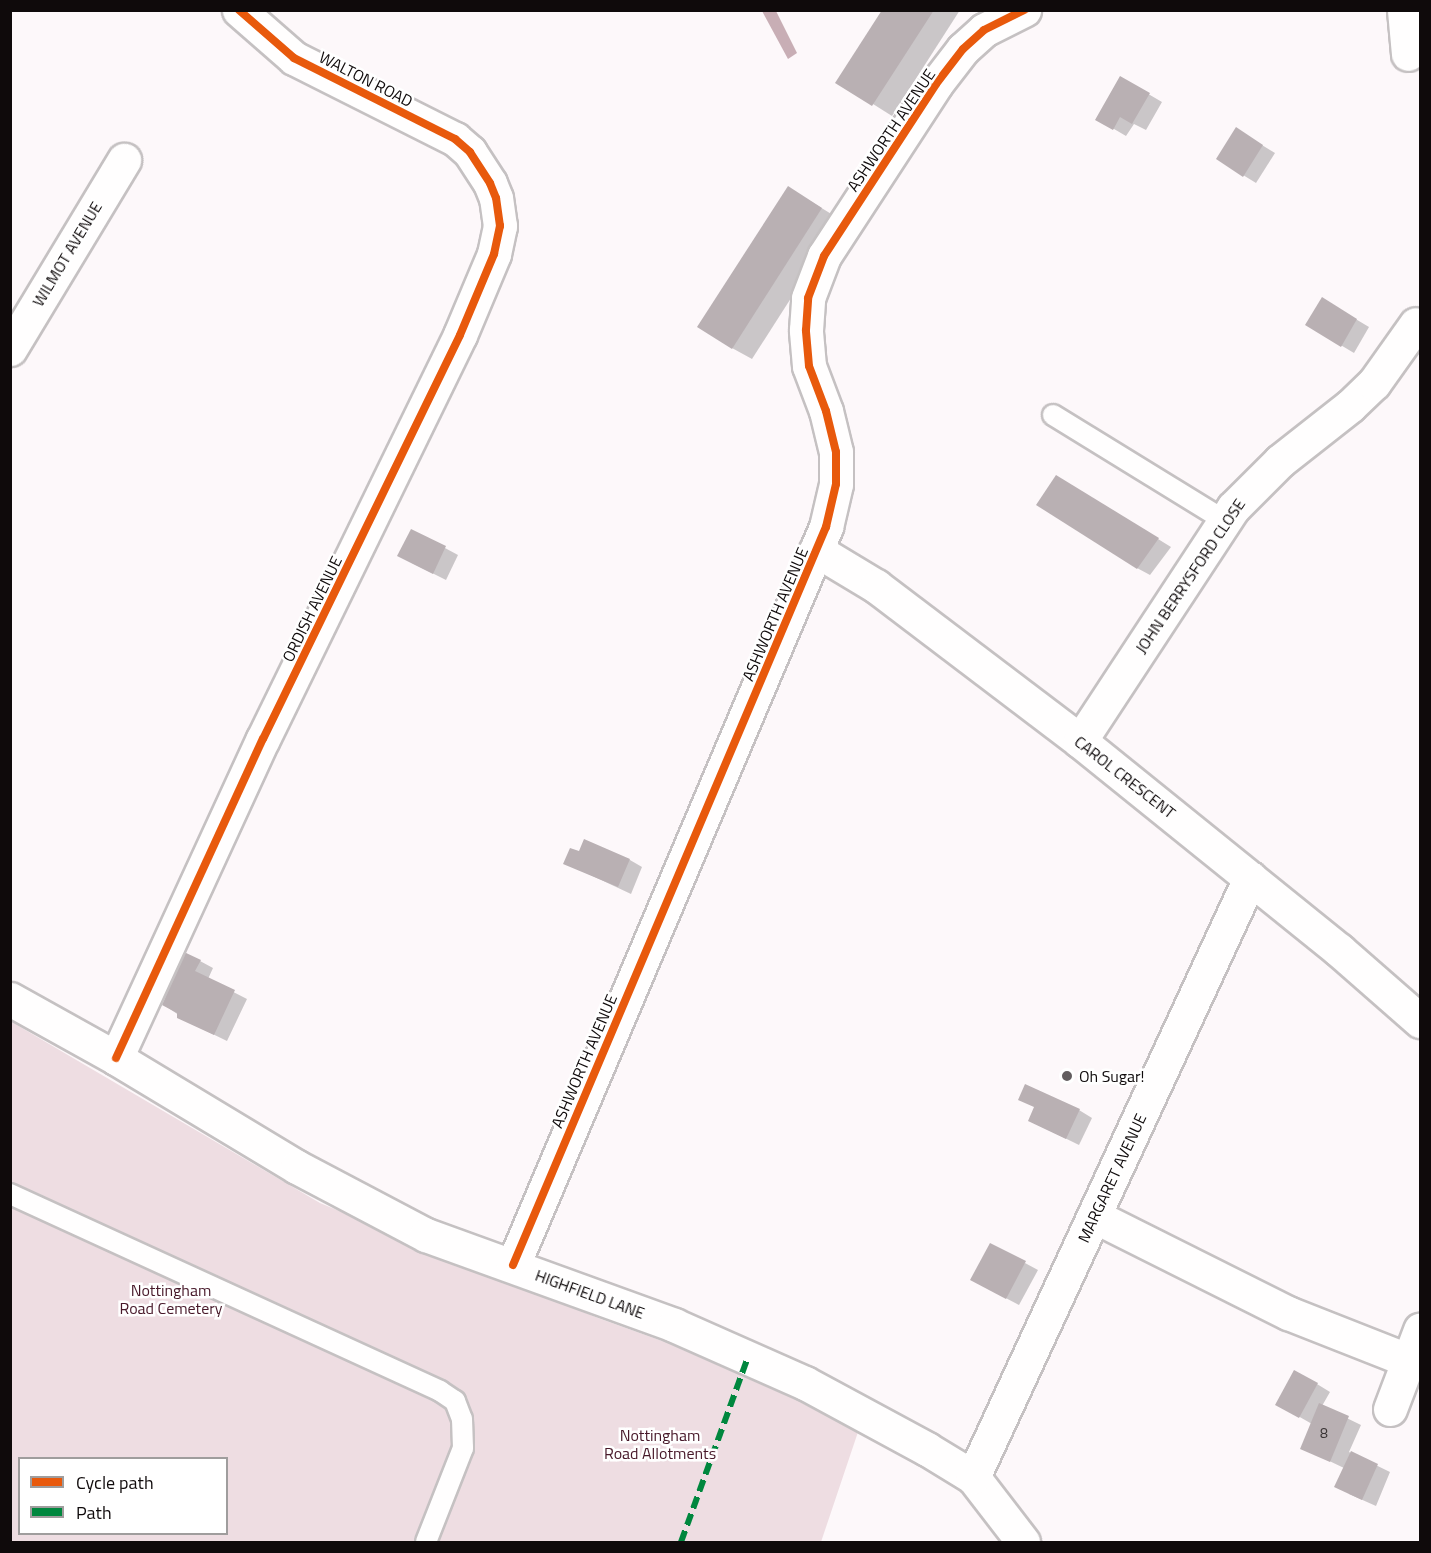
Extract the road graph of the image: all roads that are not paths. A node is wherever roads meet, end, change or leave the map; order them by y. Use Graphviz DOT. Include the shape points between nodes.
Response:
graph roads {
  1 [pos="239,10"];
  2 [pos="1024,10"];
  3 [pos="1404,10"];
  4 [pos="1412,10"];
  5 [pos="1420,14"];
  6 [pos="1408,54"];
  7 [pos="124,160"];
  8 [pos="481,169"];
  9 [pos="1416,324"];
  10 [pos="10,349"];
  11 [pos="1053,415"];
  12 [pos="1224,520"];
  13 [pos="816,550"];
  14 [pos="1080,741"];
  15 [pos="1250,878"];
  16 [pos="10,999"];
  17 [pos="1420,1021"];
  18 [pos="116,1058"];
  19 [pos="10,1194"];
  20 [pos="1094,1216"];
  21 [pos="513,1265"];
  22 [pos="1420,1330"];
  23 [pos="1410,1361"];
  24 [pos="1390,1409"];
  25 [pos="973,1478"];
  26 [pos="426,1542"];
  27 [pos="1023,1542"];
  1 -- 8 [label="street, WALTON ROAD" via="294,58 455,139"];
  2 -- 13 [label="street, ASHWORTH AVENUE" via="984,30 959,54 828,250 814,283 806,316 809,366 833,433 836,471 829,516"];
  3 -- 6 [label="street"];
  4 -- 5 [label="lane"];
  7 -- 10 [label="street, WILMOT AVENUE"];
  8 -- 18 [label="street, ORDISH AVENUE" via="499,212 494,254 460,335 263,739"];
  9 -- 12 [label="street, JOHN BERRYSFORD CLOSE" via="1374,383 1254,484"];
  11 -- 12 [label="lane"];
  12 -- 14 [label="street, JOHN BERRYSFORD CLOSE"];
  13 -- 14 [label="street, CAROL CRESCENT" via="876,586"];
  13 -- 21 [label="street, ASHWORTH AVENUE"];
  14 -- 15 [label="street, CAROL CRESCENT"];
  15 -- 17 [label="street, CAROL CRESCENT"];
  15 -- 20 [label="street, MARGARET AVENUE"];
  16 -- 18 [label="street, HIGHFIELD LANE"];
  18 -- 21 [label="street, HIGHFIELD LANE" via="360,1201 426,1235"];
  19 -- 26 [label="lane" via="455,1401 462,1419 463,1448"];
  20 -- 23 [label="street" via="1288,1313"];
  20 -- 25 [label="street, MARGARET AVENUE"];
  21 -- 25 [label="street, HIGHFIELD LANE" via="674,1325 796,1379"];
  22 -- 23 [label="street"];
  23 -- 24 [label="street"];
  25 -- 27 [label="street, HIGHFIELD LANE"];
}
